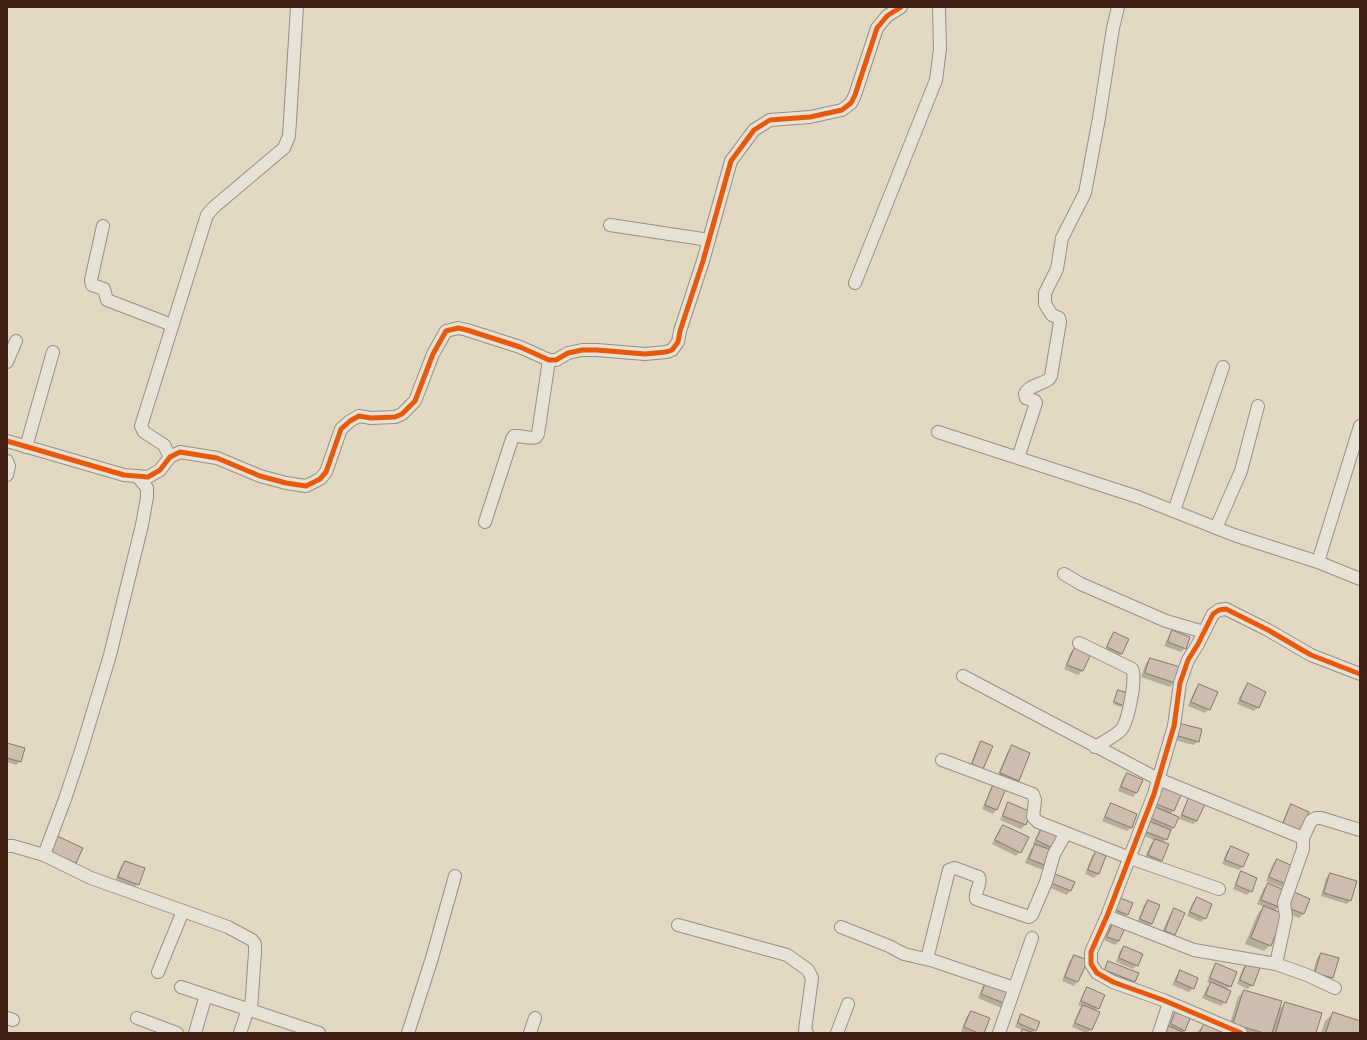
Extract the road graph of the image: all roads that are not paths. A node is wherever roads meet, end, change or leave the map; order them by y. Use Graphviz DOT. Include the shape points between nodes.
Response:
graph roads {
  1 [pos="297,7"];
  2 [pos="901,7"];
  3 [pos="939,7"];
  4 [pos="1118,7"];
  5 [pos="610,225"];
  6 [pos="104,226"];
  7 [pos="709,240"];
  8 [pos="855,283"];
  9 [pos="172,325"];
  10 [pos="16,341"];
  11 [pos="53,352"];
  12 [pos="549,360"];
  13 [pos="7,362"];
  14 [pos="1223,367"];
  15 [pos="1258,406"];
  16 [pos="1360,426"];
  17 [pos="938,432"];
  18 [pos="7,441"];
  19 [pos="26,447"];
  20 [pos="170,457"];
  21 [pos="1018,458"];
  22 [pos="7,461"];
  23 [pos="7,475"];
  24 [pos="138,477"];
  25 [pos="1174,511"];
  26 [pos="485,522"];
  27 [pos="1216,528"];
  28 [pos="1318,562"];
  29 [pos="1064,574"];
  30 [pos="1360,579"];
  31 [pos="1204,632"];
  32 [pos="1078,643"];
  33 [pos="1360,674"];
  34 [pos="963,676"];
  35 [pos="1095,747"];
  36 [pos="942,760"];
  37 [pos="1158,779"];
  38 [pos="1360,830"];
  39 [pos="1066,833"];
  40 [pos="1303,838"];
  41 [pos="7,846"];
  42 [pos="44,855"];
  43 [pos="1130,858"];
  44 [pos="455,876"];
  45 [pos="1219,888"];
  46 [pos="183,911"];
  47 [pos="1107,916"];
  48 [pos="678,925"];
  49 [pos="841,927"];
  50 [pos="1032,938"];
  51 [pos="927,959"];
  52 [pos="1276,964"];
  53 [pos="158,972"];
  54 [pos="181,986"];
  55 [pos="1014,988"];
  56 [pos="1335,988"];
  57 [pos="206,995"];
  58 [pos="1169,1003"];
  59 [pos="848,1004"];
  60 [pos="250,1009"];
  61 [pos="137,1018"];
  62 [pos="535,1018"];
  63 [pos="805,1032"];
  64 [pos="177,1033"];
  65 [pos="195,1033"];
  66 [pos="240,1033"];
  67 [pos="319,1033"];
  68 [pos="408,1033"];
  69 [pos="530,1033"];
  70 [pos="837,1033"];
  71 [pos="999,1033"];
  72 [pos="1158,1033"];
  73 [pos="1241,1033"];
  1 -- 9 [label="street" via="288,141 284,148 207,215"];
  2 -- 7 [label="street" via="877,28 851,103 842,110 810,117 770,120 754,130 731,160"];
  3 -- 8 [label="street" via="940,49 936,80"];
  4 -- 21 [label="street" via="1085,193 1062,238 1057,268 1045,293 1044,304 1060,322 1051,376 1032,386 1024,394 1036,403"];
  5 -- 7 [label="street"];
  6 -- 9 [label="street" via="92,285 104,289 107,300"];
  7 -- 12 [label="street" via="678,342 672,350 645,354 582,350 568,353 556,360"];
  9 -- 20 [label="street" via="141,426 144,432 164,445"];
  10 -- 13 [label="street"];
  11 -- 19 [label="street"];
  12 -- 20 [label="street" via="520,347 467,330 458,328 446,331 433,354 415,400 402,414 395,417 359,416 350,421 341,429 326,472 320,479 306,486 260,476 217,458 180,452"];
  12 -- 26 [label="street" via="538,434 532,439 514,436 512,439"];
  14 -- 25 [label="street"];
  15 -- 27 [label="street" via="1245,459"];
  16 -- 28 [label="street"];
  17 -- 21 [label="street"];
  18 -- 19 [label="street"];
  19 -- 24 [label="street"];
  20 -- 24 [label="street" via="160,470 148,477"];
  21 -- 25 [label="street"];
  22 -- 23 [label="street"];
  24 -- 42 [label="street" via="147,488 147,497 110,655 79,758"];
  25 -- 27 [label="street"];
  27 -- 28 [label="street"];
  28 -- 30 [label="street"];
  29 -- 31 [label="street" via="1166,621"];
  31 -- 33 [label="street" via="1213,614 1226,609 1311,655"];
  31 -- 37 [label="street" via="1188,660 1180,683 1174,726"];
  32 -- 35 [label="street" via="1132,669 1134,674 1124,725"];
  34 -- 35 [label="street"];
  35 -- 37 [label="street"];
  36 -- 39 [label="street" via="1033,794 1035,820"];
  37 -- 40 [label="street"];
  37 -- 43 [label="street"];
  38 -- 40 [label="street" via="1316,818 1311,820"];
  39 -- 43 [label="street"];
  39 -- 51 [label="street" via="1054,854 1032,915 1028,917 976,899 980,878 955,868 949,870"];
  40 -- 52 [label="street" via="1303,849 1284,903 1286,917"];
  41 -- 42 [label="street"];
  42 -- 46 [label="street" via="90,878"];
  43 -- 45 [label="street"];
  43 -- 47 [label="street"];
  44 -- 68 [label="street"];
  46 -- 53 [label="street"];
  46 -- 60 [label="street" via="228,927 255,944"];
  47 -- 52 [label="street" via="1194,950"];
  47 -- 58 [label="street" via="1091,952 1091,964 1097,973 1113,982"];
  48 -- 63 [label="street" via="787,955 808,970 812,978"];
  49 -- 51 [label="street" via="904,954"];
  50 -- 55 [label="street"];
  51 -- 55 [label="street"];
  52 -- 56 [label="street"];
  54 -- 57 [label="street"];
  55 -- 71 [label="street"];
  57 -- 60 [label="street"];
  57 -- 65 [label="street"];
  58 -- 72 [label="street"];
  58 -- 73 [label="street"];
  59 -- 70 [label="street"];
  60 -- 66 [label="street"];
  60 -- 67 [label="street"];
  61 -- 64 [label="street"];
  62 -- 69 [label="street"];
}
